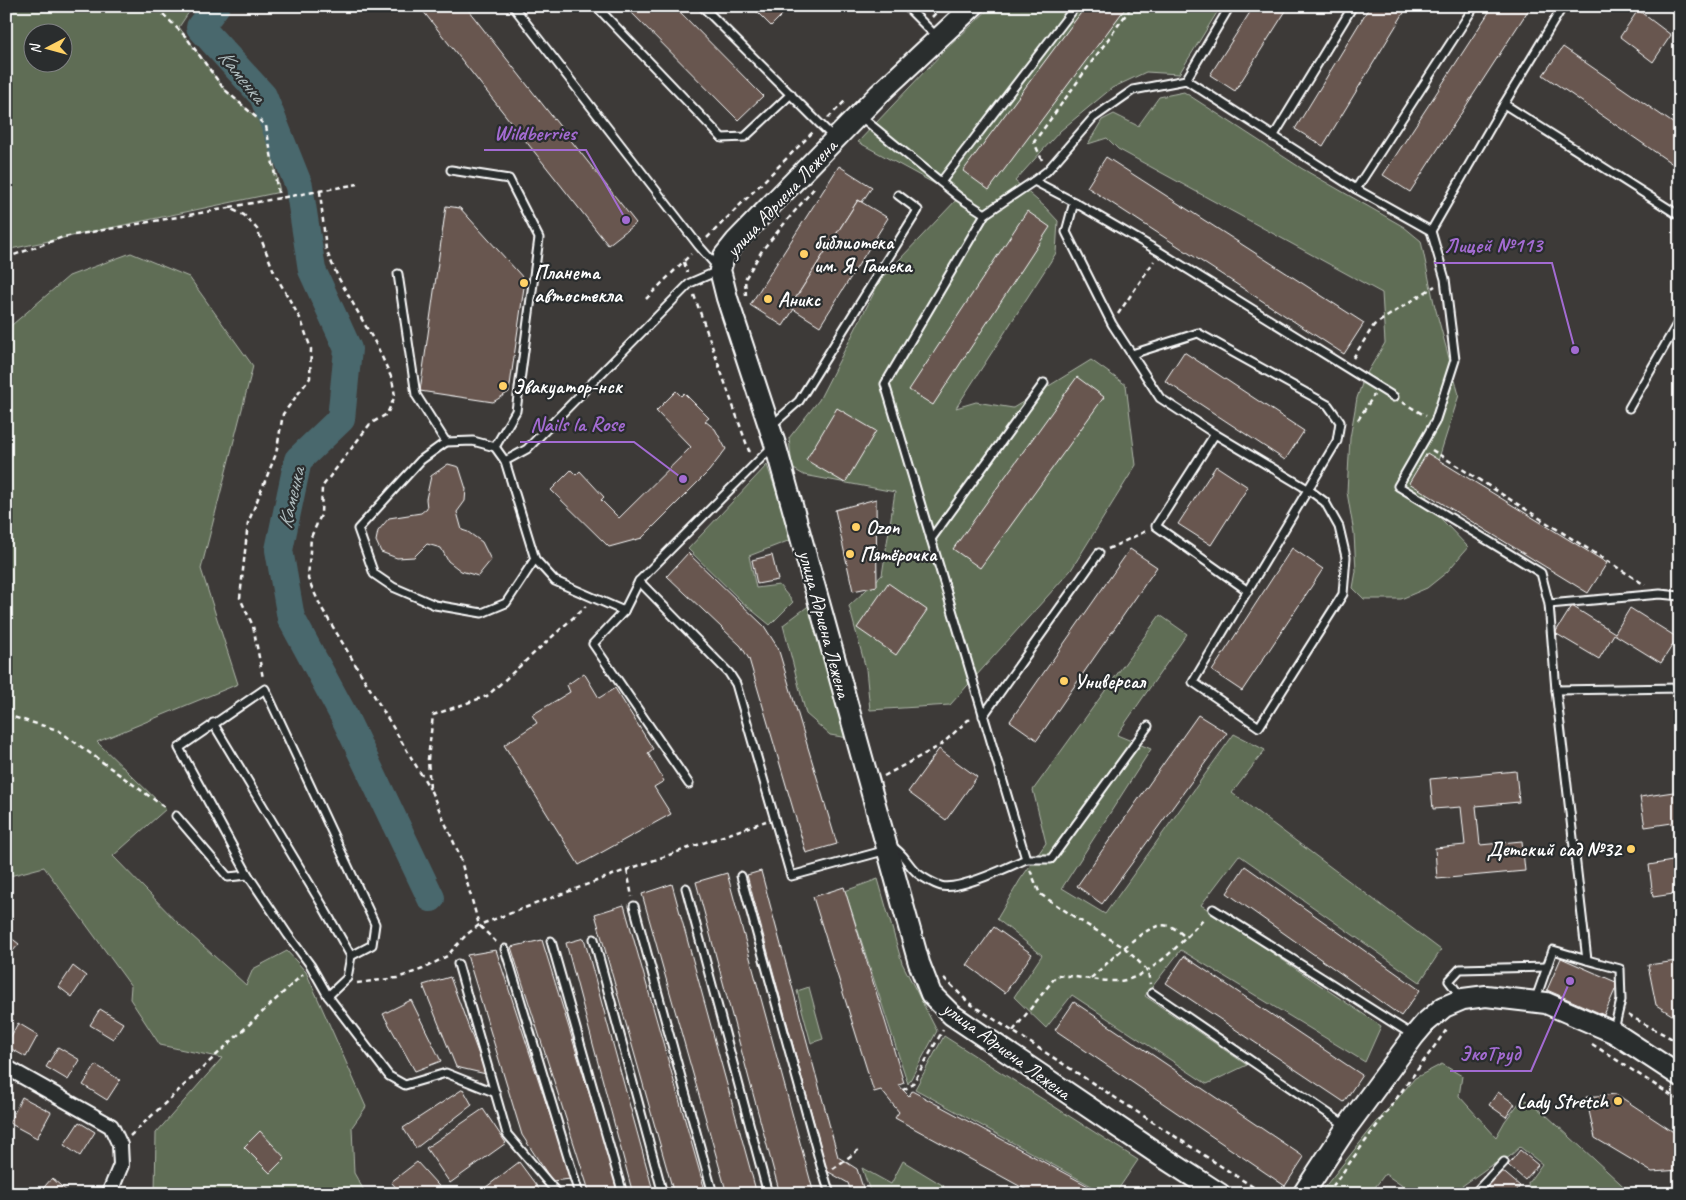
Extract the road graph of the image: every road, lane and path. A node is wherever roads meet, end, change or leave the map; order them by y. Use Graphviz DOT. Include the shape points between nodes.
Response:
graph roads {
  1 [pos="14,6"];
  2 [pos="167,6"];
  3 [pos="513,6"];
  4 [pos="596,6"];
  5 [pos="702,6"];
  6 [pos="906,6"];
  7 [pos="973,6"];
  8 [pos="1076,6"];
  9 [pos="1132,6"];
  10 [pos="1230,6"];
  11 [pos="1353,6"];
  12 [pos="1563,6"];
  13 [pos="1474,7"];
  14 [pos="6,14"];
  15 [pos="938,38"];
  16 [pos="1186,80"];
  17 [pos="791,94"];
  18 [pos="1504,104"];
  19 [pos="858,115"];
  20 [pos="1274,137"];
  21 [pos="835,139"];
  22 [pos="451,170"];
  23 [pos="1046,171"];
  24 [pos="820,181"];
  25 [pos="1034,181"];
  26 [pos="941,182"];
  27 [pos="358,184"];
  28 [pos="1356,190"];
  29 [pos="320,191"];
  30 [pos="898,195"];
  31 [pos="279,198"];
  32 [pos="1074,202"];
  33 [pos="229,208"];
  34 [pos="985,214"];
  35 [pos="1680,216"];
  36 [pos="1430,231"];
  37 [pos="1160,252"];
  38 [pos="692,254"];
  39 [pos="6,258"];
  40 [pos="684,262"];
  41 [pos="720,270"];
  42 [pos="687,272"];
  43 [pos="398,274"];
  44 [pos="1445,279"];
  45 [pos="694,295"];
  46 [pos="746,298"];
  47 [pos="646,299"];
  48 [pos="1680,319"];
  49 [pos="1112,324"];
  50 [pos="1132,354"];
  51 [pos="1347,367"];
  52 [pos="1044,383"];
  53 [pos="1379,388"];
  54 [pos="1394,397"];
  55 [pos="1629,408"];
  56 [pos="1358,420"];
  57 [pos="1435,422"];
  58 [pos="1215,434"];
  59 [pos="768,439"];
  60 [pos="446,442"];
  61 [pos="1423,444"];
  62 [pos="495,447"];
  63 [pos="505,461"];
  64 [pos="1309,490"];
  65 [pos="1156,526"];
  66 [pos="931,540"];
  67 [pos="1099,552"];
  68 [pos="535,559"];
  69 [pos="638,581"];
  70 [pos="1248,591"];
  71 [pos="1660,594"];
  72 [pos="1680,596"];
  73 [pos="596,598"];
  74 [pos="1549,604"];
  75 [pos="624,611"];
  76 [pos="1680,688"];
  77 [pos="265,689"];
  78 [pos="1556,690"];
  79 [pos="6,715"];
  80 [pos="983,716"];
  81 [pos="213,723"];
  82 [pos="1148,726"];
  83 [pos="883,776"];
  84 [pos="689,784"];
  85 [pos="430,788"];
  86 [pos="176,816"];
  87 [pos="776,818"];
  88 [pos="886,846"];
  89 [pos="1026,859"];
  90 [pos="626,870"];
  91 [pos="248,875"];
  92 [pos="741,876"];
  93 [pos="686,888"];
  94 [pos="634,906"];
  95 [pos="1213,908"];
  96 [pos="479,925"];
  97 [pos="594,938"];
  98 [pos="1186,938"];
  99 [pos="551,941"];
  100 [pos="1125,948"];
  101 [pos="505,950"];
  102 [pos="351,956"];
  103 [pos="1588,960"];
  104 [pos="458,964"];
  105 [pos="311,966"];
  106 [pos="1547,967"];
  107 [pos="1148,971"];
  108 [pos="347,978"];
  109 [pos="944,978"];
  110 [pos="1091,978"];
  111 [pos="1152,993"];
  112 [pos="328,996"];
  113 [pos="1462,999"];
  114 [pos="1534,1001"];
  115 [pos="952,1015"];
  116 [pos="1448,1028"];
  117 [pos="1013,1031"];
  118 [pos="1613,1032"];
  119 [pos="1414,1036"];
  120 [pos="1589,1042"];
  121 [pos="6,1067"];
  122 [pos="1680,1076"];
  123 [pos="903,1090"];
  124 [pos="496,1093"];
  125 [pos="1680,1102"];
  126 [pos="1347,1127"];
  127 [pos="120,1145"];
  128 [pos="861,1148"];
  129 [pos="1504,1162"];
  130 [pos="824,1175"];
  131 [pos="109,1194"];
  132 [pos="558,1194"];
  133 [pos="580,1194"];
  134 [pos="622,1194"];
  135 [pos="663,1194"];
  136 [pos="713,1194"];
  137 [pos="768,1194"];
  138 [pos="830,1194"];
  139 [pos="1220,1194"];
  140 [pos="1264,1194"];
  141 [pos="1303,1194"];
  142 [pos="1327,1194"];
  143 [pos="1474,1194"];
  1 -- 14 [label="path"];
  2 -- 31 [label="path" via="163,14 186,37 224,88 266,126"];
  3 -- 41 [label="lane"];
  4 -- 17 [label="lane" via="722,138 745,137"];
  5 -- 17 [label="lane"];
  6 -- 15 [label="lane"];
  7 -- 15 [label="street, улица Адриена Лежена"];
  8 -- 26 [label="lane"];
  9 -- 23 [label="path" via="1034,142"];
  10 -- 16 [label="lane"];
  11 -- 20 [label="lane"];
  12 -- 18 [label="lane"];
  13 -- 28 [label="lane"];
  15 -- 19 [label="street, улица Адриена Лежена"];
  16 -- 20 [label="lane"];
  16 -- 23 [label="lane" via="1133,90 1093,118"];
  17 -- 21 [label="lane"];
  18 -- 35 [label="lane"];
  18 -- 36 [label="lane"];
  19 -- 21 [label="street, улица Адриена Лежена"];
  19 -- 26 [label="lane"];
  20 -- 28 [label="lane"];
  21 -- 41 [label="street, улица Адриена Лежена" via="736,242 724,256"];
  22 -- 62 [label="lane" via="509,180 539,238 516,411"];
  23 -- 25 [label="lane"];
  24 -- 46 [label="path" via="763,249 745,279"];
  25 -- 32 [label="lane"];
  25 -- 34 [label="lane"];
  26 -- 34 [label="lane"];
  27 -- 29 [label="path"];
  28 -- 36 [label="lane"];
  29 -- 31 [label="path"];
  29 -- 85 [label="path" via="326,250 377,346 392,379 395,396 388,414 370,424 322,487 321,515 311,536 308,578 321,607"];
  30 -- 59 [label="lane" via="918,210 799,401"];
  31 -- 33 [label="path"];
  32 -- 37 [label="lane"];
  32 -- 49 [label="lane" via="1066,232"];
  33 -- 39 [label="path" via="63,237"];
  33 -- 77 [label="path" via="244,215 257,229 275,274 301,320 311,349 310,378 283,414 276,454 248,523 240,598 253,626"];
  34 -- 66 [label="lane" via="885,384"];
  36 -- 44 [label="lane"];
  37 -- 49 [label="path"];
  37 -- 51 [label="lane"];
  38 -- 40 [label="path"];
  40 -- 42 [label="path"];
  40 -- 47 [label="path"];
  41 -- 59 [label="street, улица Адриена Лежена"];
  41 -- 63 [label="lane" via="690,283 528,449"];
  43 -- 60 [label="lane" via="416,395"];
  44 -- 51 [label="path" via="1374,325"];
  44 -- 57 [label="lane" via="1454,360"];
  45 -- 59 [label="path" via="749,451"];
  48 -- 55 [label="lane"];
  49 -- 50 [label="lane"];
  50 -- 58 [label="lane" via="1160,398"];
  50 -- 64 [label="lane" via="1198,332 1328,405 1340,422 1337,441"];
  51 -- 53 [label="lane"];
  52 -- 66 [label="lane"];
  53 -- 54 [label="lane"];
  53 -- 56 [label="path"];
  54 -- 57 [label="path"];
  57 -- 61 [label="lane"];
  58 -- 64 [label="lane"];
  58 -- 65 [label="lane"];
  59 -- 69 [label="lane"];
  59 -- 88 [label="street, улица Адриена Лежена"];
  60 -- 62 [label="lane" via="474,441"];
  60 -- 68 [label="lane" via="421,460 358,529 374,574 393,588 435,605 482,612 506,603"];
  61 -- 71 [label="path"];
  61 -- 74 [label="lane" via="1398,486 1541,573"];
  62 -- 63 [label="lane"];
  63 -- 68 [label="lane"];
  64 -- 70 [label="lane"];
  64 -- 70 [label="lane" via="1326,502 1339,528 1346,557 1343,594 1260,727 1192,682"];
  65 -- 67 [label="path"];
  65 -- 70 [label="lane"];
  66 -- 80 [label="lane"];
  67 -- 80 [label="lane"];
  68 -- 73 [label="lane" via="555,581"];
  69 -- 75 [label="lane"];
  69 -- 87 [label="lane" via="729,673 736,684"];
  71 -- 72 [label="lane"];
  71 -- 74 [label="lane"];
  73 -- 75 [label="lane"];
  73 -- 85 [label="path" via="487,696 433,715 428,759"];
  74 -- 78 [label="lane"];
  75 -- 84 [label="lane" via="593,644"];
  76 -- 78 [label="lane"];
  77 -- 81 [label="lane"];
  77 -- 102 [label="lane" via="376,924 372,945"];
  78 -- 103 [label="lane"];
  79 -- 86 [label="path" via="58,730"];
  80 -- 83 [label="path" via="968,720 941,745"];
  80 -- 89 [label="lane"];
  81 -- 91 [label="lane" via="179,748"];
  81 -- 102 [label="lane"];
  82 -- 89 [label="lane" via="1051,859"];
  85 -- 96 [label="path" via="459,854"];
  86 -- 91 [label="lane" via="228,877"];
  87 -- 88 [label="lane" via="791,876"];
  87 -- 90 [label="path"];
  88 -- 89 [label="lane" via="901,852 918,873 942,887 960,885"];
  88 -- 115 [label="street, улица Адриена Лежена" via="918,963 931,994"];
  89 -- 100 [label="path" via="1040,894"];
  90 -- 94 [label="path"];
  90 -- 96 [label="path"];
  91 -- 105 [label="lane"];
  92 -- 130 [label="lane"];
  93 -- 137 [label="lane"];
  94 -- 136 [label="lane"];
  95 -- 98 [label="path"];
  95 -- 119 [label="lane"];
  96 -- 101 [label="path"];
  96 -- 108 [label="path" via="447,956 423,969 398,978 356,983"];
  97 -- 135 [label="lane"];
  98 -- 100 [label="path" via="1176,928 1160,925"];
  98 -- 107 [label="path"];
  99 -- 134 [label="lane"];
  100 -- 107 [label="path"];
  100 -- 110 [label="path"];
  101 -- 133 [label="lane"];
  102 -- 108 [label="lane"];
  103 -- 106 [label="lane" via="1553,950"];
  103 -- 118 [label="lane" via="1620,969 1621,1000"];
  104 -- 124 [label="lane"];
  105 -- 112 [label="lane"];
  105 -- 127 [label="path"];
  106 -- 113 [label="lane" via="1460,969 1449,981"];
  106 -- 114 [label="lane"];
  107 -- 110 [label="path" via="1120,981"];
  108 -- 112 [label="lane"];
  109 -- 117 [label="path" via="969,1003"];
  110 -- 117 [label="path" via="1057,975"];
  111 -- 126 [label="lane"];
  112 -- 124 [label="lane" via="389,1076 405,1085 446,1073"];
  113 -- 114 [label="street" via="1486,996"];
  113 -- 119 [label="street" via="1444,1007"];
  114 -- 118 [label="street" via="1546,1003"];
  115 -- 123 [label="path" via="912,1085"];
  115 -- 139 [label="street, улица Адриена Лежена"];
  116 -- 142 [label="path"];
  117 -- 140 [label="path"];
  118 -- 122 [label="street"];
  119 -- 126 [label="street"];
  120 -- 125 [label="path"];
  121 -- 127 [label="street" via="111,1126"];
  124 -- 132 [label="lane" via="508,1134"];
  126 -- 141 [label="street"];
  127 -- 131 [label="street" via="121,1165"];
  128 -- 130 [label="path"];
  129 -- 143 [label="lane"];
  130 -- 138 [label="lane"];
}
